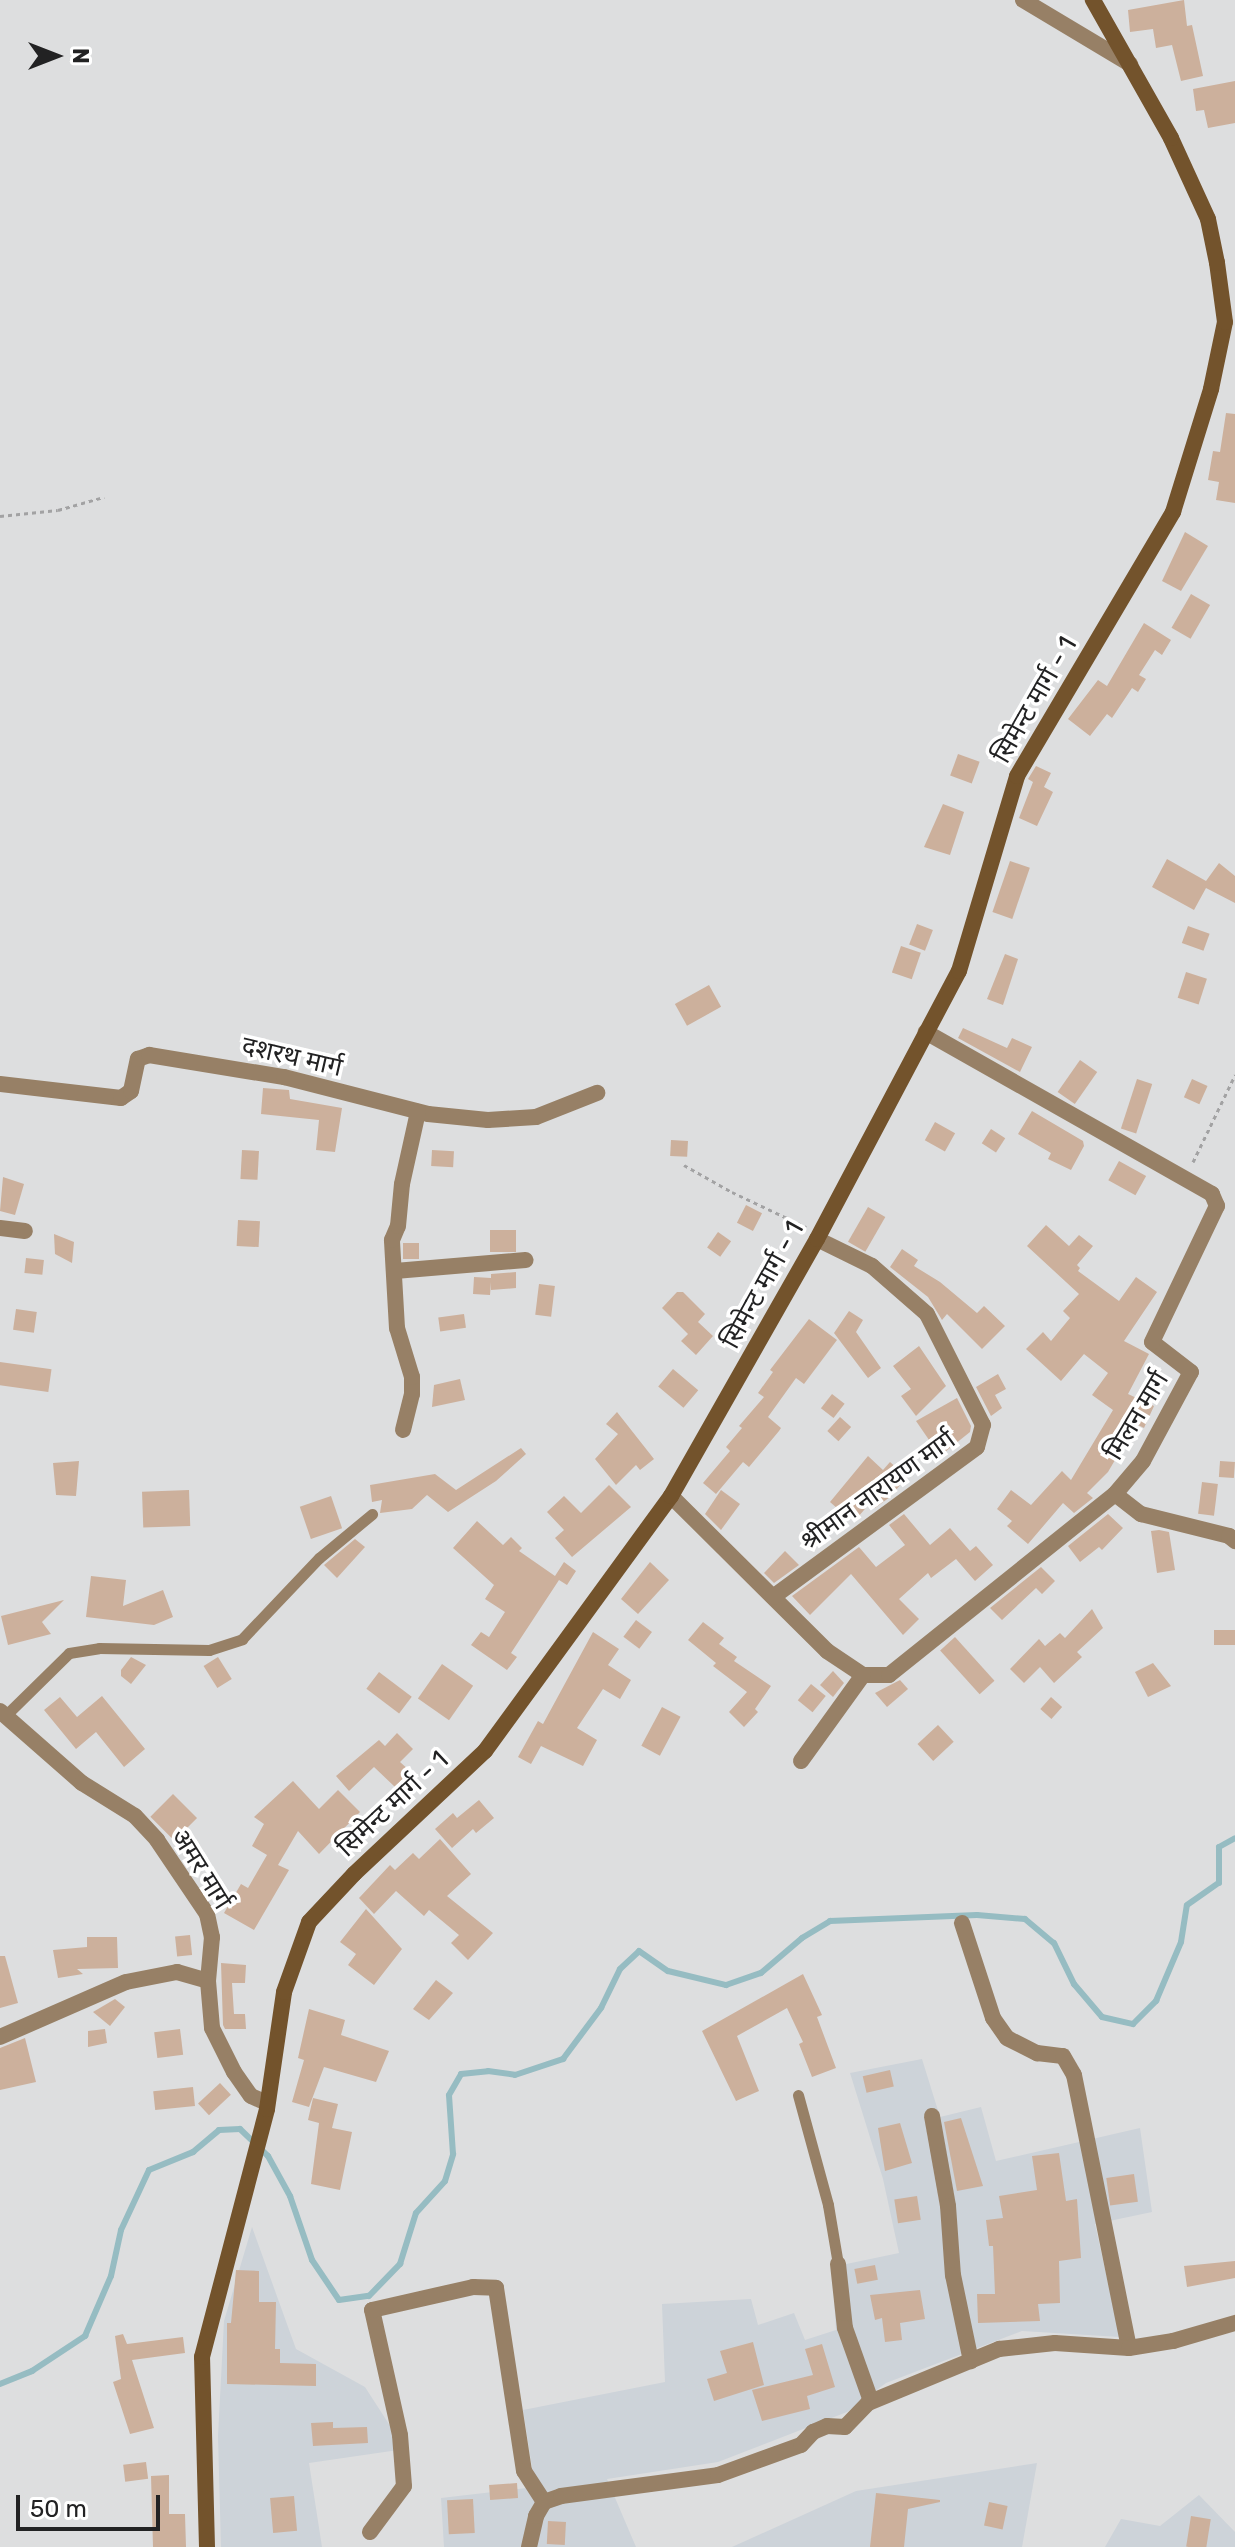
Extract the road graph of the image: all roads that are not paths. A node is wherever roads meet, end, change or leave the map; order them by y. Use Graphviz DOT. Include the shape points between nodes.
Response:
graph roads {
  1 [pos="1023,0"];
  2 [pos="1093,0"];
  3 [pos="1130,64"];
  4 [pos="1230,322"];
  5 [pos="926,1032"];
  6 [pos="0,1084"];
  7 [pos="597,1093"];
  8 [pos="418,1112"];
  9 [pos="0,1228"];
  10 [pos="25,1231"];
  11 [pos="819,1236"];
  12 [pos="526,1260"];
  13 [pos="395,1271"];
  14 [pos="403,1430"];
  15 [pos="1115,1494"];
  16 [pos="671,1496"];
  17 [pos="372,1514"];
  18 [pos="1235,1541"];
  19 [pos="773,1597"];
  20 [pos="863,1675"];
  21 [pos="3,1714"];
  22 [pos="801,1761"];
  23 [pos="962,1923"];
  24 [pos="208,1981"];
  25 [pos="0,2037"];
  26 [pos="798,2095"];
  27 [pos="267,2106"];
  28 [pos="932,2116"];
  29 [pos="838,2264"];
  30 [pos="1235,2323"];
  31 [pos="1129,2348"];
  32 [pos="971,2361"];
  33 [pos="871,2401"];
  34 [pos="544,2502"];
  35 [pos="370,2532"];
  36 [pos="207,2547"];
  37 [pos="529,2547"];
  1 -- 3 [label="street"];
  2 -- 3 [label="street, सिमेन्ट मार्ग - 1"];
  3 -- 4 [label="street, सिमेन्ट मार्ग - 1" via="1208,219"];
  4 -- 5 [label="street, सिमेन्ट मार्ग - 1" via="1173,512 1017,776 959,971"];
  5 -- 11 [label="street, सिमेन्ट मार्ग - 1"];
  5 -- 15 [label="street, मिलन मार्ग" via="1212,1194 1217,1206 1152,1342 1191,1372 1143,1461"];
  6 -- 8 [label="street, दशरथ मार्ग" via="121,1098 131,1091 138,1059 149,1055 284,1077"];
  7 -- 8 [label="street, दशरथ मार्ग" via="536,1117 488,1120"];
  8 -- 13 [label="street" via="392,1240"];
  9 -- 10 [label="street"];
  11 -- 16 [label="street, सिमेन्ट मार्ग - 1"];
  11 -- 19 [label="street, श्रीमान नारायण मार्ग" via="872,1266 927,1314 983,1425 977,1447"];
  12 -- 13 [label="street"];
  13 -- 14 [label="street" via="397,1328 412,1377"];
  15 -- 18 [label="street" via="1141,1514"];
  15 -- 20 [label="street, मिलन मार्ग" via="889,1675"];
  16 -- 19 [label="street"];
  16 -- 27 [label="street, सिमेन्ट मार्ग - 1" via="485,1751 309,1922 284,1992"];
  17 -- 21 [label="lane" via="319,1558 242,1639 209,1650 99,1648 69,1653"];
  19 -- 20 [label="street" via="827,1651"];
  20 -- 22 [label="street"];
  21 -- 24 [label="street, अमर मार्ग" via="82,1783 135,1816 157,1840 207,1914 212,1937"];
  23 -- 31 [label="street" via="993,2018 1007,2038 1037,2053 1063,2056 1074,2075"];
  24 -- 25 [label="street" via="177,1972 126,1982"];
  24 -- 27 [label="street, अमर मार्ग" via="212,2028 234,2072 251,2096"];
  26 -- 29 [label="lane"];
  27 -- 36 [label="street, सिमेन्ट मार्ग - 1" via="202,2357"];
  28 -- 32 [label="street" via="948,2206 953,2275"];
  29 -- 33 [label="street" via="845,2328"];
  30 -- 31 [label="street"];
  31 -- 32 [label="street" via="1018,2345"];
  32 -- 33 [label="street"];
  33 -- 34 [label="street" via="845,2427 827,2426 801,2445 718,2475"];
  34 -- 35 [label="street" via="524,2471 496,2288 473,2287 372,2310 400,2435 404,2486"];
  34 -- 37 [label="street"];
}
